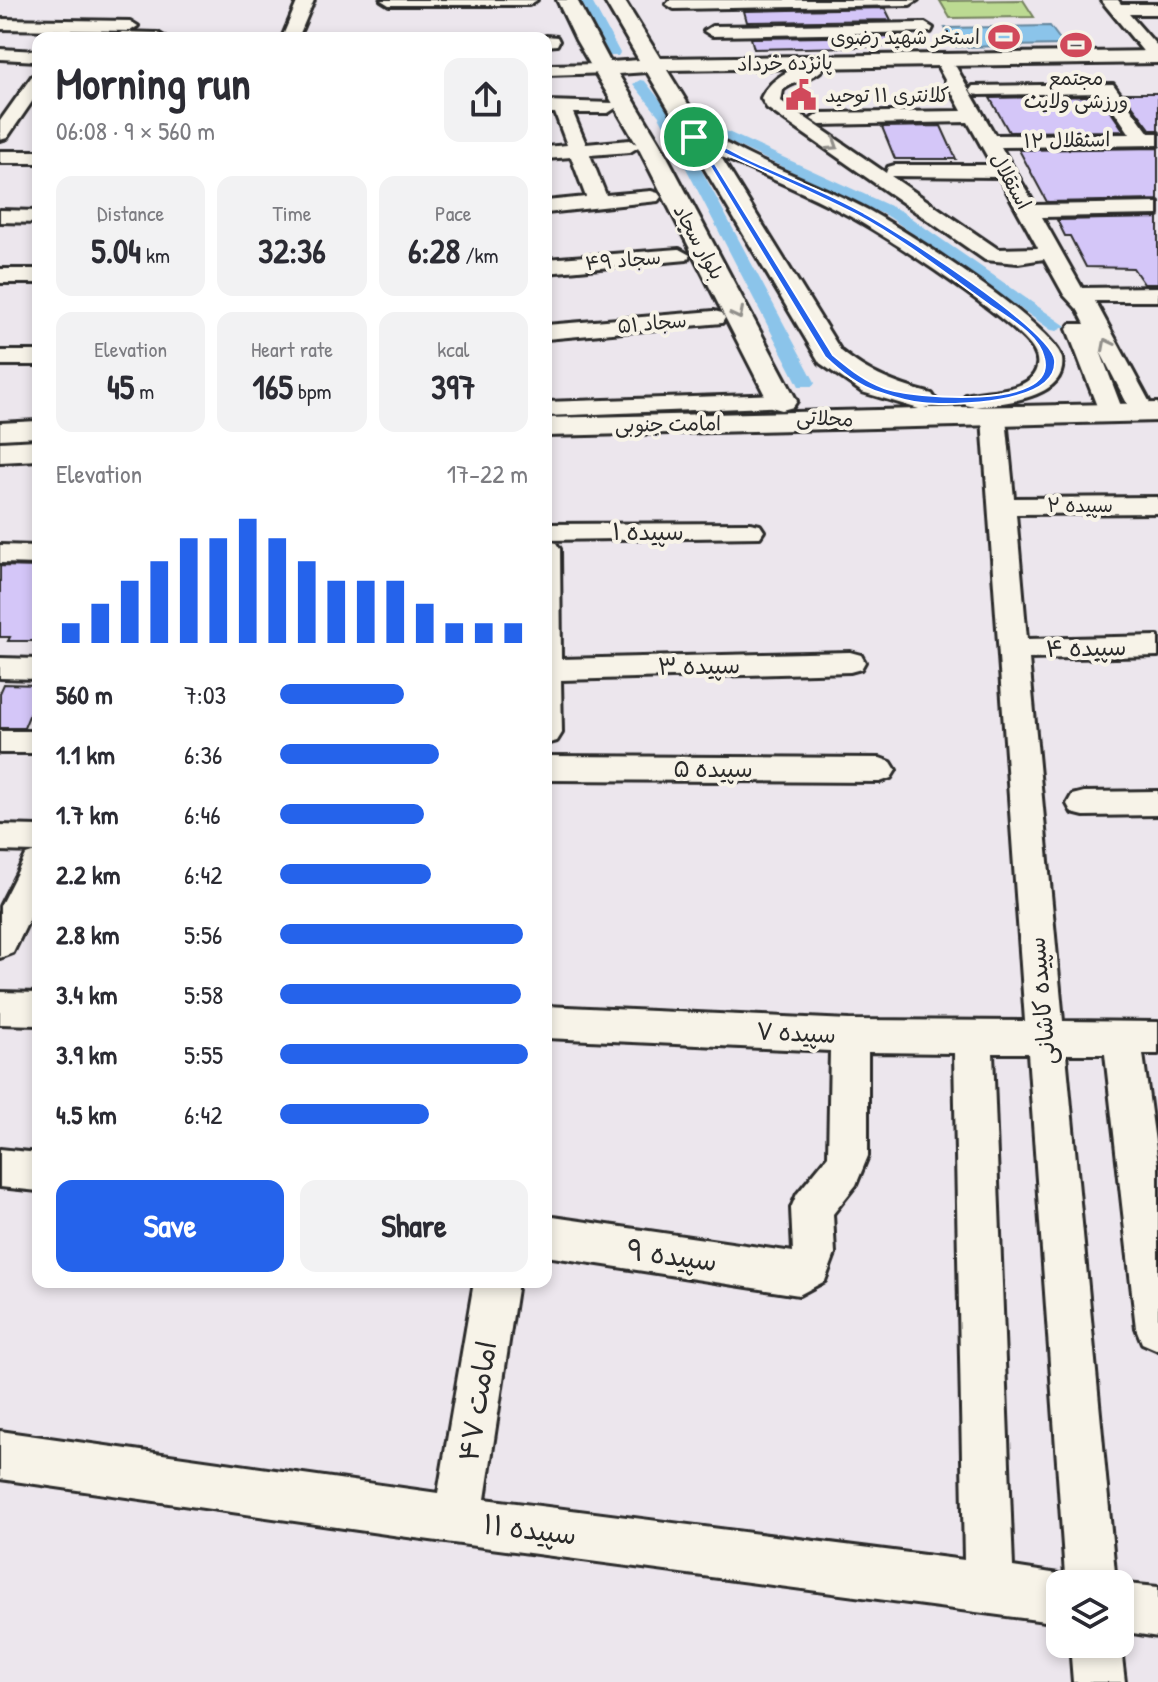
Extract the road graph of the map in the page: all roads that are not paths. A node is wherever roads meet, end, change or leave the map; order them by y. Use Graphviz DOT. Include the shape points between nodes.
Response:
graph roads {
  1 [pos="306,0"];
  2 [pos="389,0"];
  3 [pos="415,0"];
  4 [pos="529,0"];
  5 [pos="567,0"];
  6 [pos="614,0"];
  7 [pos="910,0"];
  8 [pos="674,4"];
  9 [pos="1116,9"];
  10 [pos="1158,9"];
  11 [pos="1158,18"];
  12 [pos="0,24"];
  13 [pos="128,28"];
  14 [pos="925,28"];
  15 [pos="712,31"];
  16 [pos="293,32"];
  17 [pos="636,35"];
  18 [pos="0,54"];
  19 [pos="32,56"];
  20 [pos="1158,57"];
  21 [pos="770,64"];
  22 [pos="945,64"];
  23 [pos="1158,64"];
  24 [pos="657,68"];
  25 [pos="603,69"];
  26 [pos="552,70"];
  27 [pos="813,70"];
  28 [pos="740,71"];
  29 [pos="12,84"];
  30 [pos="979,90"];
  31 [pos="32,93"];
  32 [pos="687,93"];
  33 [pos="32,94"];
  34 [pos="554,107"];
  35 [pos="608,107"];
  36 [pos="975,116"];
  37 [pos="820,119"];
  38 [pos="1,130"];
  39 [pos="694,137"];
  40 [pos="1151,140"];
  41 [pos="989,141"];
  42 [pos="630,146"];
  43 [pos="578,151"];
  44 [pos="552,153"];
  45 [pos="0,157"];
  46 [pos="32,157"];
  47 [pos="895,171"];
  48 [pos="1006,171"];
  49 [pos="651,197"];
  50 [pos="598,202"];
  51 [pos="552,206"];
  52 [pos="1158,209"];
  53 [pos="1028,211"];
  54 [pos="0,216"];
  55 [pos="32,217"];
  56 [pos="1051,252"];
  57 [pos="679,255"];
  58 [pos="556,265"];
  59 [pos="0,276"];
  60 [pos="32,276"];
  61 [pos="1158,294"];
  62 [pos="1075,295"];
  63 [pos="714,318"];
  64 [pos="552,331"];
  65 [pos="0,358"];
  66 [pos="32,358"];
  67 [pos="921,400"];
  68 [pos="1135,404"];
  69 [pos="552,409"];
  70 [pos="984,409"];
  71 [pos="786,411"];
  72 [pos="552,427"];
  73 [pos="0,431"];
  74 [pos="32,442"];
  75 [pos="32,445"];
  76 [pos="0,452"];
  77 [pos="1158,505"];
  78 [pos="1002,506"];
  79 [pos="750,531"];
  80 [pos="552,532"];
  81 [pos="0,554"];
  82 [pos="32,555"];
  83 [pos="1158,646"];
  84 [pos="1013,649"];
  85 [pos="552,651"];
  86 [pos="850,662"];
  87 [pos="0,668"];
  88 [pos="32,669"];
  89 [pos="0,742"];
  90 [pos="32,742"];
  91 [pos="552,768"];
  92 [pos="880,770"];
  93 [pos="1158,803"];
  94 [pos="1084,804"];
  95 [pos="0,838"];
  96 [pos="32,839"];
  97 [pos="32,876"];
  98 [pos="0,943"];
  99 [pos="0,1008"];
  100 [pos="32,1009"];
  101 [pos="552,1022"];
  102 [pos="849,1036"];
  103 [pos="973,1036"];
  104 [pos="1140,1038"];
  105 [pos="1046,1040"];
  106 [pos="0,1168"];
  107 [pos="32,1171"];
  108 [pos="552,1237"];
  109 [pos="495,1288"];
  110 [pos="1158,1328"];
  111 [pos="0,1455"];
  112 [pos="458,1519"];
  113 [pos="1090,1570"];
  114 [pos="989,1589"];
  115 [pos="1046,1596"];
  116 [pos="1134,1608"];
  117 [pos="1158,1612"];
  118 [pos="1097,1658"];
  119 [pos="1099,1682"];
  1 -- 16 [label="street"];
  2 -- 3 [label="street"];
  3 -- 4 [label="street"];
  5 -- 25 [label="main road, بلوار سجاد"];
  6 -- 17 [label="main road"];
  7 -- 8 [label="street"];
  7 -- 14 [label="street, استقلال"];
  9 -- 10 [label="street"];
  9 -- 11 [label="street"];
  9 -- 20 [label="street"];
  12 -- 13 [label="street"];
  14 -- 15 [label="street"];
  14 -- 22 [label="street, استقلال"];
  17 -- 21 [label="main road" via="684,52"];
  17 -- 24 [label="main road"];
  18 -- 19 [label="street"];
  20 -- 22 [label="main road, پانزده خرداد"];
  21 -- 22 [label="main road, پانزده خرداد"];
  21 -- 24 [label="main road, پانزده خرداد"];
  22 -- 23 [label="main road, پانزده خرداد"];
  22 -- 27 [label="main road, پانزده خرداد"];
  22 -- 36 [label="street, استقلال"];
  24 -- 25 [label="main road, پانزده خرداد"];
  24 -- 28 [label="main road, پانزده خرداد"];
  24 -- 32 [label="main road"];
  25 -- 26 [label="street, پانزده خرداد"];
  25 -- 71 [label="main road, بلوار سجاد, one-way" via="649,145"];
  27 -- 28 [label="main road, پانزده خرداد"];
  27 -- 56 [label="street, one-way" via="775,87 773,104 993,255"];
  28 -- 32 [label="main road"];
  29 -- 31 [label="street"];
  30 -- 40 [label="street" via="1107,88"];
  32 -- 39 [label="main road"];
  33 -- 38 [label="street"];
  34 -- 35 [label="street"];
  34 -- 43 [label="street"];
  36 -- 37 [label="street"];
  36 -- 41 [label="street, استقلال"];
  39 -- 67 [label="main road" via="830,357 859,381"];
  39 -- 70 [label="street" via="860,214 1021,324 1043,345 1050,360 1047,374 1038,385"];
  40 -- 41 [label="street, استقلال ۱۲"];
  41 -- 48 [label="street, استقلال"];
  42 -- 43 [label="street"];
  43 -- 44 [label="street"];
  43 -- 50 [label="street"];
  45 -- 46 [label="street"];
  47 -- 48 [label="street"];
  48 -- 53 [label="street, استقلال"];
  49 -- 50 [label="street"];
  50 -- 51 [label="street"];
  52 -- 53 [label="street"];
  53 -- 56 [label="street, استقلال"];
  54 -- 55 [label="street"];
  56 -- 62 [label="street, استقلال"];
  57 -- 58 [label="street, سجاد ۴۹"];
  59 -- 60 [label="street"];
  61 -- 62 [label="street"];
  62 -- 68 [label="street" via="1071,307"];
  63 -- 64 [label="street, سجاد ۵۱"];
  65 -- 66 [label="street"];
  67 -- 70 [label="main road, محلاتی"];
  67 -- 71 [label="main road, محلاتی"];
  68 -- 70 [label="main road, محلاتی"];
  69 -- 71 [label="street"];
  70 -- 71 [label="main road, محلاتی"];
  70 -- 78 [label="street, سپیده کاشانی"];
  71 -- 72 [label="main road, امامت جنوبی"];
  73 -- 74 [label="street"];
  75 -- 76 [label="main road"];
  77 -- 78 [label="street, سپیده ۲"];
  78 -- 84 [label="street, سپیده کاشانی"];
  79 -- 80 [label="street, سپیده ۱"];
  81 -- 82 [label="street"];
  83 -- 84 [label="street, سپیده ۴"];
  84 -- 105 [label="street, سپیده کاشانی"];
  85 -- 86 [label="street, سپیده ۳"];
  87 -- 88 [label="street"];
  89 -- 90 [label="street"];
  91 -- 92 [label="street, سپیده ۵"];
  93 -- 94 [label="street"];
  95 -- 96 [label="street"];
  97 -- 98 [label="street"];
  99 -- 100 [label="street"];
  101 -- 102 [label="street, سپیده ۷"];
  102 -- 103 [label="street, سپیده ۷"];
  102 -- 108 [label="street, سپیده ۹" via="848,1156 812,1208 814,1254 799,1274"];
  103 -- 105 [label="street, سپیده ۷"];
  103 -- 114 [label="street"];
  104 -- 105 [label="street, سپیده ۷"];
  104 -- 110 [label="street"];
  105 -- 113 [label="street, سپیده کاشانی"];
  106 -- 107 [label="street"];
  109 -- 112 [label="street, امامت ۴۷"];
  111 -- 112 [label="street, سپیده ۱۱"];
  112 -- 114 [label="street, سپیده ۱۱"];
  114 -- 115 [label="street, سپیده ۱۱"];
  116 -- 117 [label="street"];
  118 -- 119 [label="street"];
}
